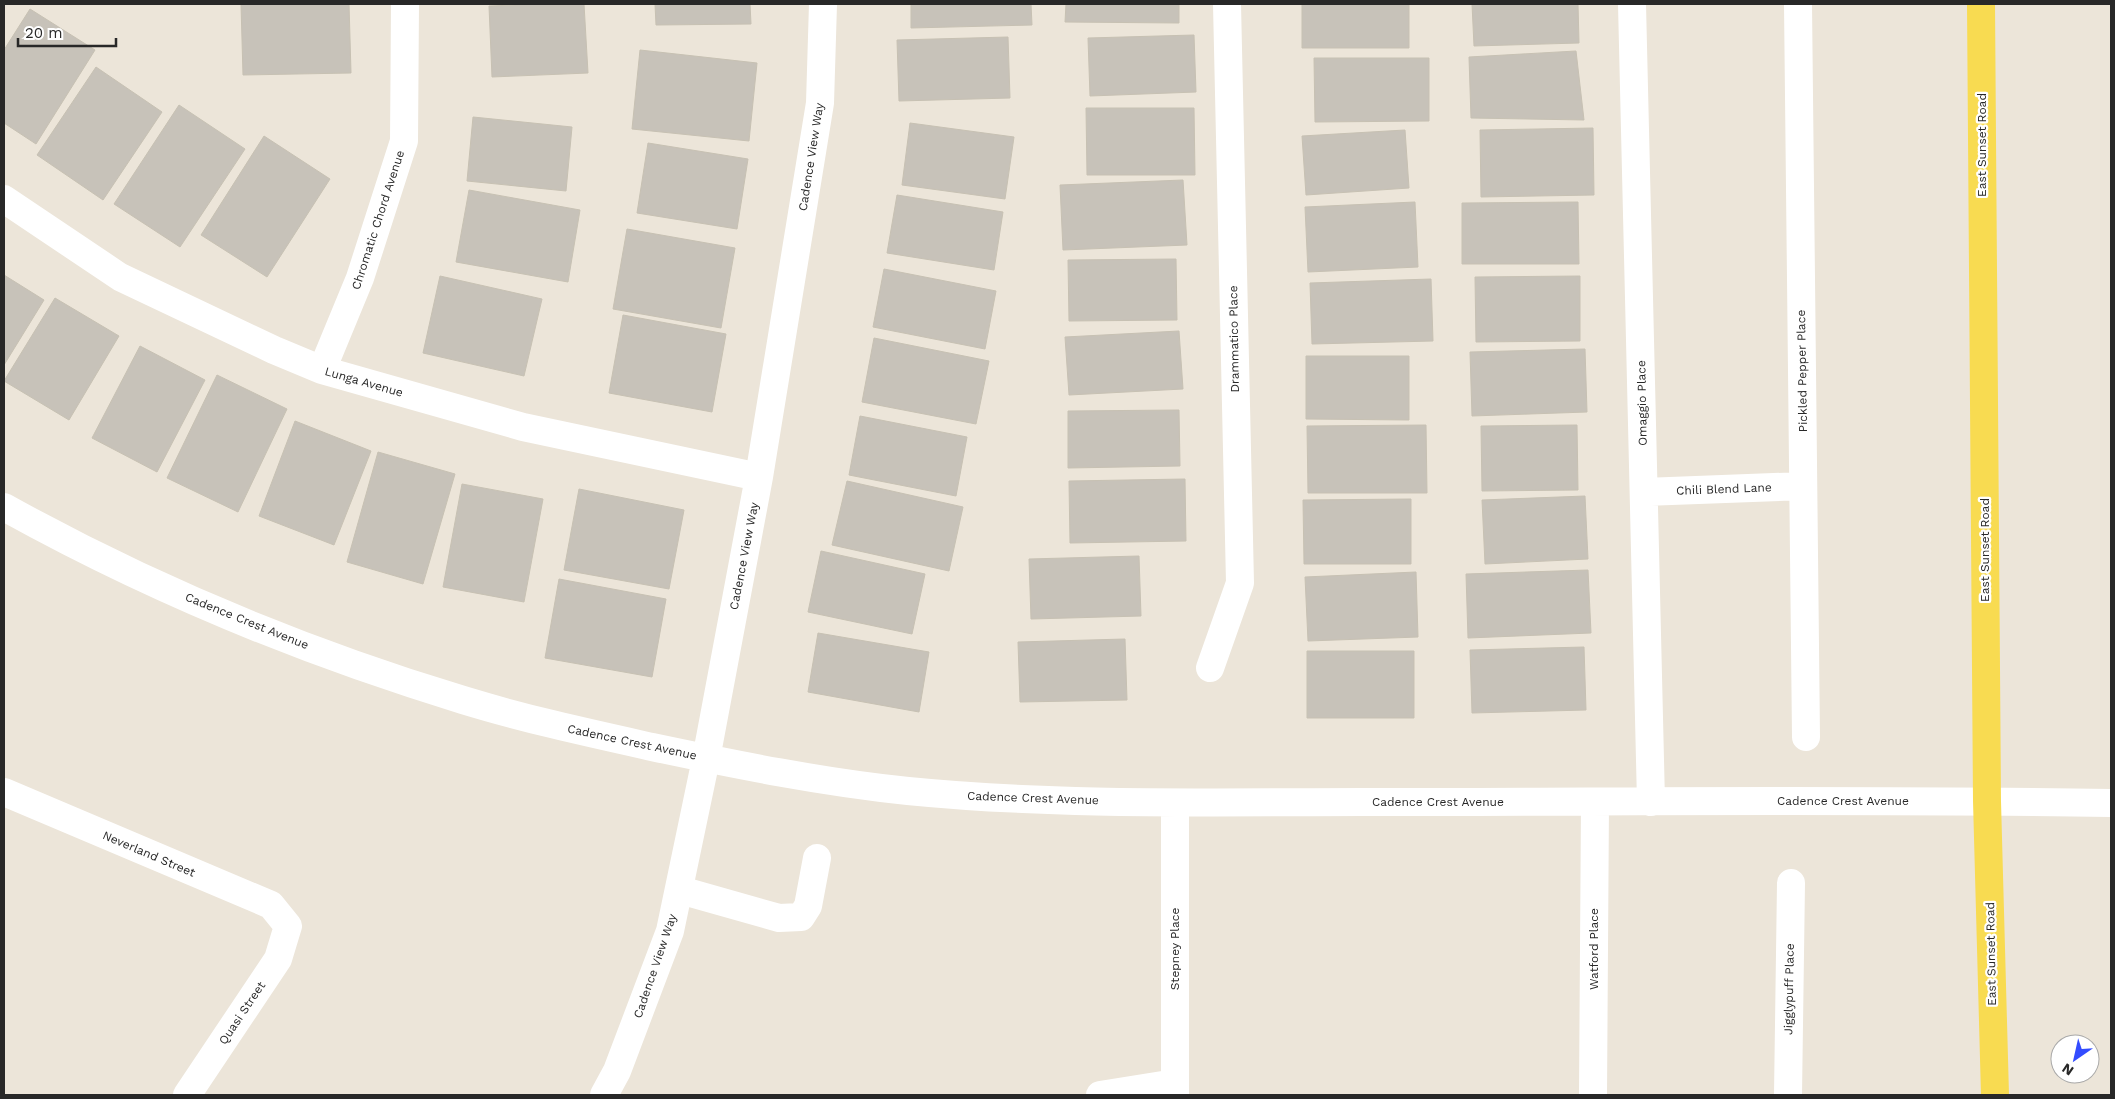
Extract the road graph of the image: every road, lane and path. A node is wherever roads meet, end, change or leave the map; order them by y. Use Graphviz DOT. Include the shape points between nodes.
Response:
graph roads {
  1 [pos="405,4"];
  2 [pos="823,4"];
  3 [pos="1226,4"];
  4 [pos="1632,4"];
  5 [pos="1798,4"];
  6 [pos="1981,4"];
  7 [pos="4,199"];
  8 [pos="322,370"];
  9 [pos="759,477"];
  10 [pos="1803,486"];
  11 [pos="1644,492"];
  12 [pos="4,507"];
  13 [pos="1210,668"];
  14 [pos="1806,737"];
  15 [pos="706,759"];
  16 [pos="4,792"];
  17 [pos="1987,801"];
  18 [pos="1595,802"];
  19 [pos="1651,802"];
  20 [pos="2111,802"];
  21 [pos="1175,803"];
  22 [pos="816,858"];
  23 [pos="1790,883"];
  24 [pos="680,890"];
  25 [pos="288,926"];
  26 [pos="1175,1089"];
  27 [pos="187,1095"];
  28 [pos="604,1095"];
  29 [pos="1100,1095"];
  30 [pos="1593,1095"];
  31 [pos="1788,1095"];
  32 [pos="1995,1095"];
  1 -- 8 [label="street, Chromatic Chord Avenue" via="404,141 360,278"];
  2 -- 9 [label="street, Cadence View Way" via="820,103"];
  3 -- 13 [label="street, Drammatico Place" via="1240,582"];
  4 -- 11 [label="street, Omaggio Place"];
  5 -- 10 [label="street, Pickled Pepper Place"];
  6 -- 17 [label="main road, East Sunset Road"];
  7 -- 8 [label="street, Lunga Avenue" via="120,277"];
  8 -- 9 [label="street, Lunga Avenue" via="523,427"];
  9 -- 15 [label="street, Cadence View Way"];
  10 -- 11 [label="street, Chili Blend Lane"];
  10 -- 14 [label="street, Pickled Pepper Place"];
  11 -- 19 [label="street, Omaggio Place"];
  12 -- 15 [label="street, Cadence Crest Avenue" via="110,561 290,640 462,700 547,724"];
  15 -- 21 [label="street, Cadence Crest Avenue" via="842,783 910,791"];
  15 -- 24 [label="street, Cadence View Way"];
  16 -- 25 [label="street, Neverland Street" via="270,906"];
  17 -- 19 [label="street, Cadence Crest Avenue"];
  17 -- 20 [label="street, Cadence Crest Avenue"];
  17 -- 32 [label="main road, East Sunset Road"];
  18 -- 19 [label="street, Cadence Crest Avenue"];
  18 -- 21 [label="street, Cadence Crest Avenue"];
  18 -- 30 [label="street, Watford Place"];
  21 -- 26 [label="street, Stepney Place"];
  22 -- 24 [label="street" via="808,906 801,917 779,918"];
  23 -- 31 [label="street, Jigglypuff Place"];
  24 -- 28 [label="street, Cadence View Way" via="670,931 617,1071"];
  25 -- 27 [label="street, Quasi Street" via="278,959"];
  26 -- 29 [label="street"];
}
